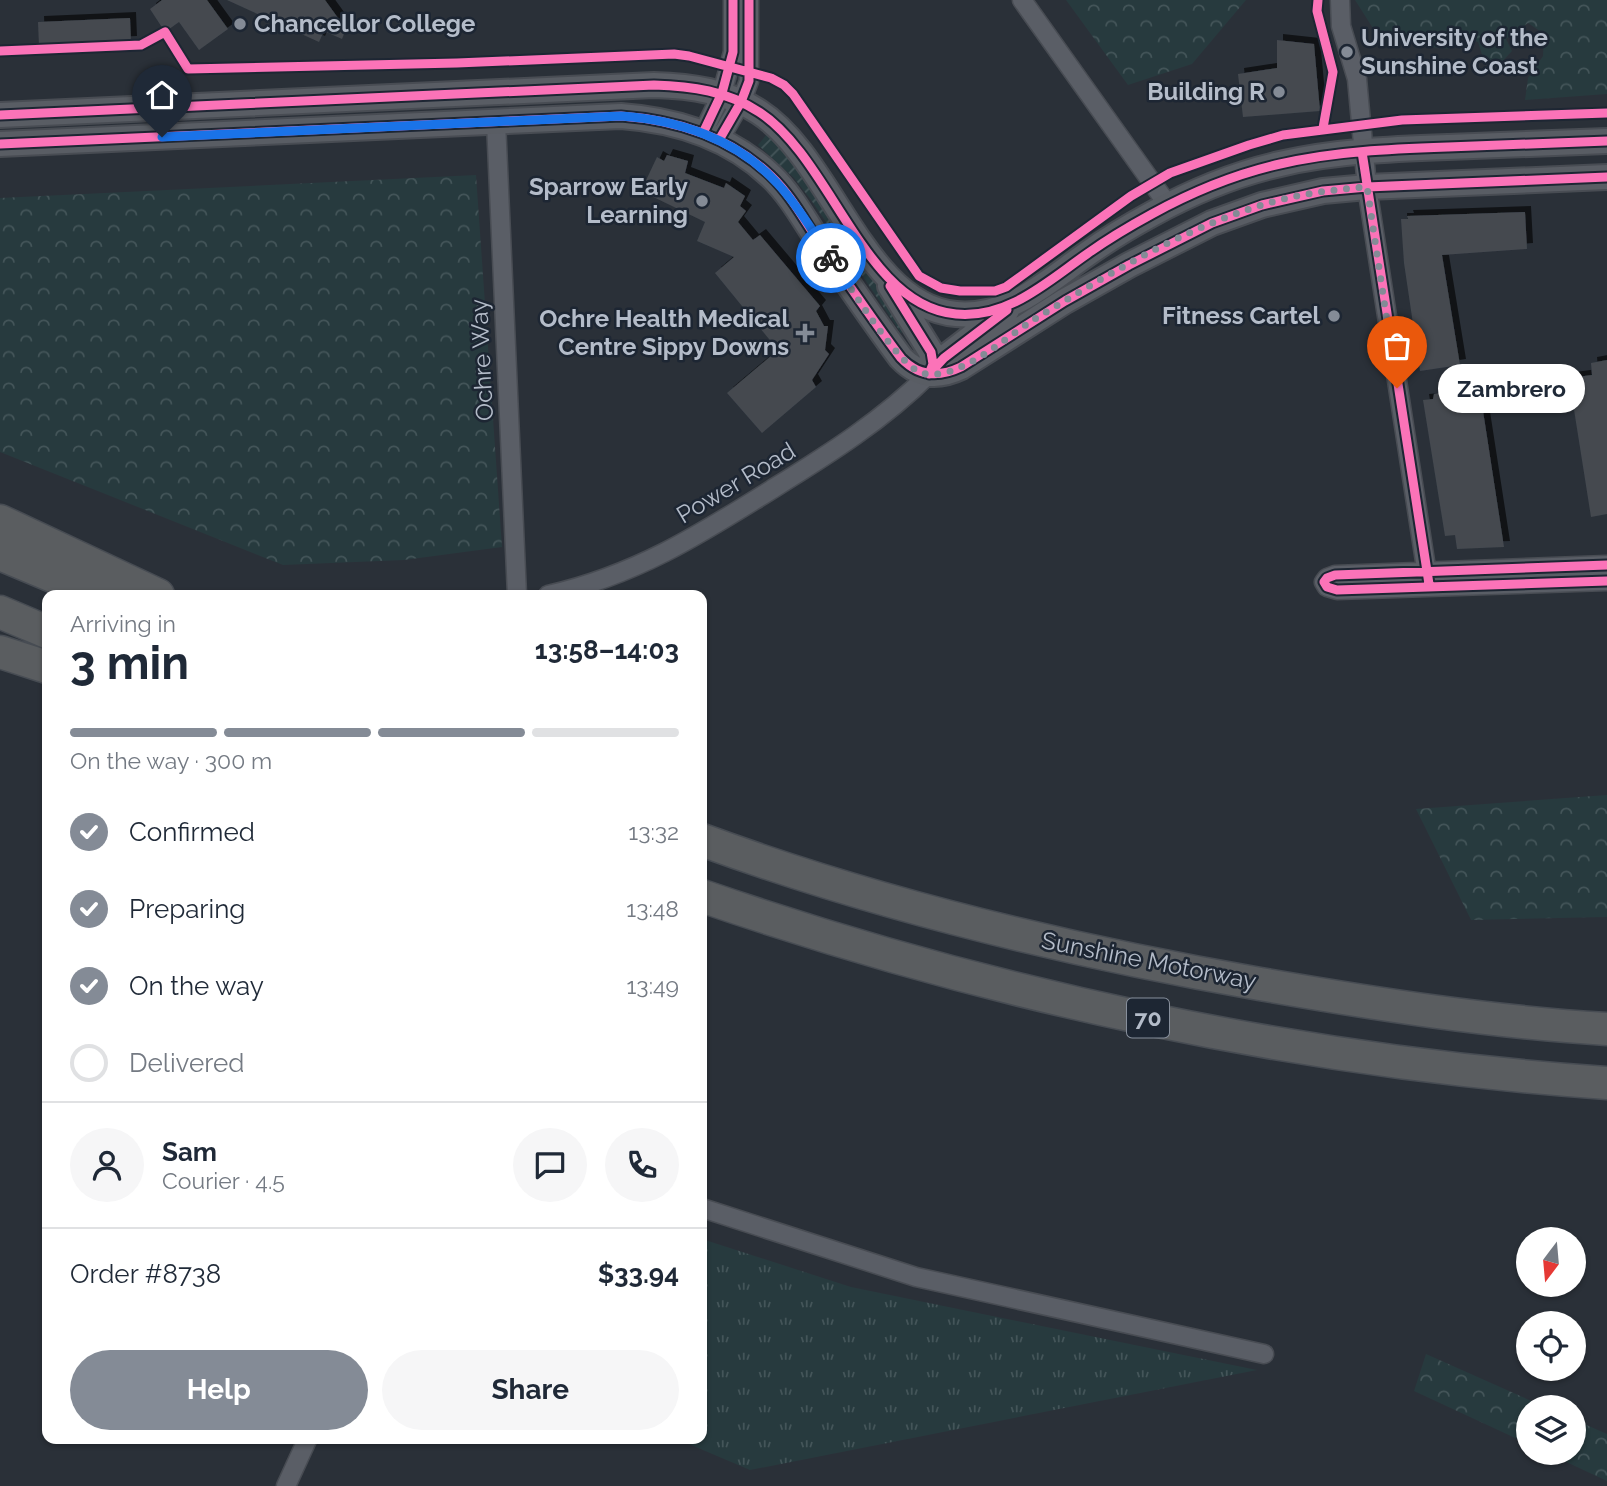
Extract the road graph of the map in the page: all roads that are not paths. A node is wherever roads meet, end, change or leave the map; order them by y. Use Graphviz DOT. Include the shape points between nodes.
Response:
graph roads {
  1 [pos="733,0"];
  2 [pos="749,0"];
  3 [pos="1022,0"];
  4 [pos="1340,0"];
  5 [pos="732,98"];
  6 [pos="0,115"];
  7 [pos="496,122"];
  8 [pos="711,137"];
  9 [pos="1607,141"];
  10 [pos="0,144"];
  11 [pos="1362,152"];
  12 [pos="1607,177"];
  13 [pos="1367,187"];
  14 [pos="1168,205"];
  15 [pos="882,271"];
  16 [pos="1020,300"];
  17 [pos="929,374"];
  18 [pos="0,522"];
  19 [pos="0,554"];
  20 [pos="1607,565"];
  21 [pos="1428,580"];
  22 [pos="1607,581"];
  23 [pos="86,590"];
  24 [pos="147,590"];
  25 [pos="517,590"];
  26 [pos="565,590"];
  27 [pos="0,612"];
  28 [pos="42,630"];
  29 [pos="0,652"];
  30 [pos="42,665"];
  31 [pos="707,842"];
  32 [pos="707,898"];
  33 [pos="1607,1029"];
  34 [pos="1607,1083"];
  35 [pos="707,1210"];
  36 [pos="1264,1354"];
  37 [pos="305,1444"];
  38 [pos="286,1486"];
  1 -- 5 [label="street"];
  2 -- 5 [label="street" via="750,73"];
  3 -- 14 [label="street"];
  4 -- 11 [label="street" via="1341,26 1357,79"];
  5 -- 6 [label="main road" via="696,88 654,85"];
  5 -- 8 [label="street"];
  5 -- 15 [label="main road" via="769,119 802,155"];
  7 -- 8 [label="main road" via="621,116 663,122"];
  7 -- 10 [label="main road"];
  7 -- 25 [label="street, Ochre Way"];
  8 -- 17 [label="main road" via="779,184 901,358 913,369"];
  9 -- 11 [label="main road"];
  11 -- 13 [label="street"];
  11 -- 14 [label="main road" via="1277,164"];
  12 -- 13 [label="main road"];
  13 -- 17 [label="main road" via="1287,198 1212,223 1065,301 961,367"];
  13 -- 21 [label="street"];
  14 -- 16 [label="main road"];
  15 -- 16 [label="main road" via="916,301 948,313 979,314"];
  15 -- 17 [label="main road" via="931,352"];
  16 -- 17 [label="main road"];
  17 -- 26 [label="street, Power Road" via="895,407 844,443 704,532 638,567"];
  18 -- 24 [label="highway"];
  19 -- 23 [label="highway"];
  20 -- 21 [label="street"];
  21 -- 22 [label="street"];
  27 -- 28 [label="highway"];
  29 -- 30 [label="highway"];
  31 -- 33 [label="highway, Sunshine Motorway / 70" via="876,896 1081,949 1332,997"];
  32 -- 34 [label="highway, 70" via="959,975 1200,1029 1315,1049"];
  35 -- 36 [label="street" via="916,1277"];
  37 -- 38 [label="street"];
}
